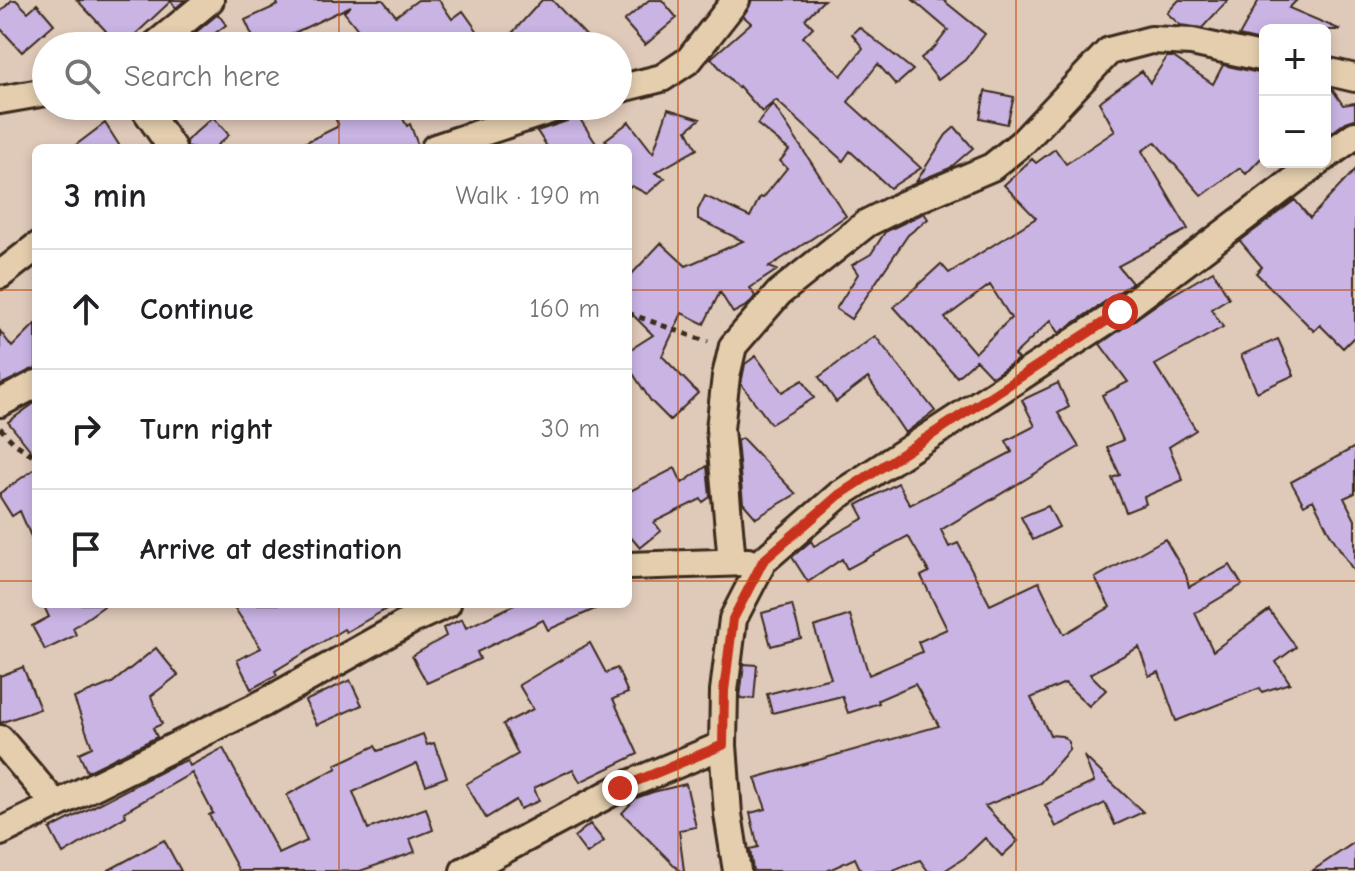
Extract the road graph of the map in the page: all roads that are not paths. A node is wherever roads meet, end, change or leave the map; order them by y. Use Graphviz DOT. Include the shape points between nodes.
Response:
graph roads {
  1 [pos="210,0"];
  2 [pos="736,0"];
  3 [pos="171,32"];
  4 [pos="1259,57"];
  5 [pos="1331,72"];
  6 [pos="1355,78"];
  7 [pos="632,86"];
  8 [pos="32,94"];
  9 [pos="0,100"];
  10 [pos="151,120"];
  11 [pos="520,120"];
  12 [pos="1355,135"];
  13 [pos="165,144"];
  14 [pos="447,144"];
  15 [pos="1331,153"];
  16 [pos="1310,168"];
  17 [pos="32,250"];
  18 [pos="0,275"];
  19 [pos="32,386"];
  20 [pos="0,403"];
  21 [pos="763,561"];
  22 [pos="732,562"];
  23 [pos="632,566"];
  24 [pos="438,608"];
  25 [pos="0,739"];
  26 [pos="723,745"];
  27 [pos="55,804"];
  28 [pos="0,832"];
  29 [pos="464,871"];
  30 [pos="737,871"];
  1 -- 3 [label="street"];
  2 -- 7 [label="street" via="689,60 662,78"];
  4 -- 22 [label="street" via="1192,42 1151,40 1109,51 1024,141 992,167 867,223 779,293 733,346 726,376 720,429"];
  5 -- 6 [label="street"];
  8 -- 9 [label="street"];
  10 -- 13 [label="street"];
  11 -- 14 [label="street"];
  12 -- 15 [label="street"];
  16 -- 21 [label="street" via="1120,312 839,495"];
  17 -- 18 [label="street"];
  19 -- 20 [label="street"];
  21 -- 22 [label="street"];
  21 -- 26 [label="street" via="733,619"];
  22 -- 23 [label="street"];
  24 -- 27 [label="street" via="264,703"];
  25 -- 27 [label="street"];
  26 -- 29 [label="street" via="620,788"];
  26 -- 30 [label="street"];
  27 -- 28 [label="street"];
}
